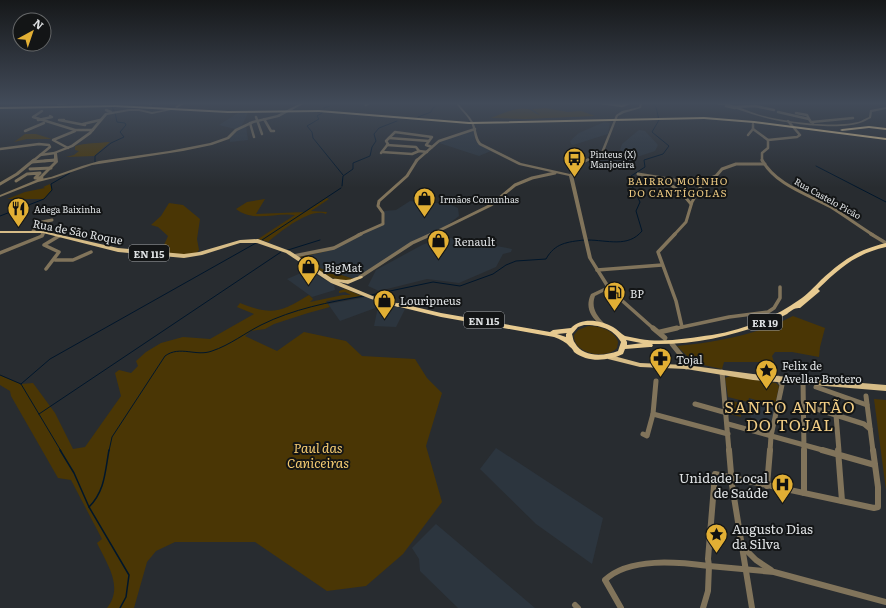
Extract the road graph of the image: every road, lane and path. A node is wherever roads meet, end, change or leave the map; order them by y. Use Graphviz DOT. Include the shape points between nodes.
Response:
graph roads {
  1 [pos="72,131"];
  2 [pos="91,131"];
  3 [pos="235,131"];
  4 [pos="252,131"];
  5 [pos="463,131"];
  6 [pos="475,131"];
  7 [pos="611,131"];
  8 [pos="751,131"];
  9 [pos="756,131"];
  10 [pos="798,131"];
  11 [pos="821,131"];
  12 [pos="837,131"];
  13 [pos="867,131"];
  14 [pos="841,134"];
  15 [pos="748,135"];
  16 [pos="254,137"];
  17 [pos="389,138"];
  18 [pos="886,138"];
  19 [pos="768,140"];
  20 [pos="429,141"];
  21 [pos="886,143"];
  22 [pos="388,145"];
  23 [pos="432,147"];
  24 [pos="0,148"];
  25 [pos="68,148"];
  26 [pos="419,151"];
  27 [pos="427,152"];
  28 [pos="55,153"];
  29 [pos="40,156"];
  30 [pos="55,160"];
  31 [pos="31,162"];
  32 [pos="765,164"];
  33 [pos="51,168"];
  34 [pos="30,169"];
  35 [pos="574,170"];
  36 [pos="555,173"];
  37 [pos="564,173"];
  38 [pos="638,174"];
  39 [pos="571,175"];
  40 [pos="42,178"];
  41 [pos="669,179"];
  42 [pos="16,181"];
  43 [pos="37,181"];
  44 [pos="0,184"];
  45 [pos="701,185"];
  46 [pos="0,196"];
  47 [pos="691,204"];
  48 [pos="52,220"];
  49 [pos="33,231"];
  50 [pos="0,232"];
  51 [pos="43,232"];
  52 [pos="59,236"];
  53 [pos="886,245"];
  54 [pos="91,252"];
  55 [pos="0,253"];
  56 [pos="294,256"];
  57 [pos="54,260"];
  58 [pos="662,265"];
  59 [pos="46,269"];
  60 [pos="597,270"];
  61 [pos="324,276"];
  62 [pos="360,277"];
  63 [pos="351,281"];
  64 [pos="780,287"];
  65 [pos="346,288"];
  66 [pos="609,289"];
  67 [pos="360,293"];
  68 [pos="398,305"];
  69 [pos="592,314"];
  70 [pos="586,323"];
  71 [pos="602,324"];
  72 [pos="682,327"];
  73 [pos="571,330"];
  74 [pos="660,332"];
  75 [pos="622,337"];
  76 [pos="666,338"];
  77 [pos="571,344"];
  78 [pos="672,344"];
  79 [pos="622,349"];
  80 [pos="610,358"];
  81 [pos="632,364"];
  82 [pos="686,367"];
  83 [pos="722,372"];
  84 [pos="778,378"];
  85 [pos="803,380"];
  86 [pos="656,381"];
  87 [pos="816,387"];
  88 [pos="886,388"];
  89 [pos="866,396"];
  90 [pos="695,404"];
  91 [pos="804,405"];
  92 [pos="867,405"];
  93 [pos="727,413"];
  94 [pos="653,414"];
  95 [pos="836,415"];
  96 [pos="728,424"];
  97 [pos="870,429"];
  98 [pos="643,434"];
  99 [pos="728,434"];
  100 [pos="771,436"];
  101 [pos="804,445"];
  102 [pos="839,455"];
  103 [pos="875,465"];
  104 [pos="731,478"];
  105 [pos="767,486"];
  106 [pos="804,493"];
  107 [pos="842,501"];
  108 [pos="740,544"];
  109 [pos="756,560"];
  110 [pos="744,564"];
  111 [pos="708,566"];
  112 [pos="774,572"];
  113 [pos="886,602"];
  114 [pos="621,608"];
  115 [pos="703,608"];
  116 [pos="752,608"];
  1 -- 25 [label="street" via="53,140"];
  2 -- 25 [label="street"];
  3 -- 43 [label="street" via="228,138 211,144 99,162"];
  4 -- 16 [label="street"];
  5 -- 23 [label="street"];
  6 -- 36 [label="street" via="480,144 520,164"];
  7 -- 35 [label="street" via="602,153 583,162"];
  8 -- 15 [label="street"];
  9 -- 19 [label="street"];
  10 -- 19 [label="street" via="800,135 797,137"];
  11 -- 14 [label="highway"];
  12 -- 18 [label="highway"];
  13 -- 18 [label="highway"];
  14 -- 18 [label="highway"];
  14 -- 21 [label="highway"];
  17 -- 20 [label="street"];
  17 -- 20 [label="street" via="394,133 433,137"];
  17 -- 22 [label="street" via="386,141"];
  19 -- 32 [label="street" via="768,148 762,153 761,160"];
  20 -- 23 [label="street" via="426,145"];
  22 -- 26 [label="street" via="416,147"];
  22 -- 26 [label="street" via="382,152 412,154"];
  23 -- 27 [label="street"];
  24 -- 29 [label="street" via="49,144 50,147"];
  25 -- 28 [label="street"];
  26 -- 27 [label="street"];
  27 -- 56 [label="street" via="417,160 407,176 379,201 383,224 334,248"];
  28 -- 29 [label="street"];
  28 -- 30 [label="street"];
  29 -- 31 [label="street"];
  30 -- 31 [label="street"];
  30 -- 33 [label="street"];
  31 -- 44 [label="street"];
  32 -- 45 [label="street" via="722,168 716,176"];
  32 -- 53 [label="street, Rua Castelo Picão" via="795,190 822,202 880,238"];
  33 -- 34 [label="street"];
  33 -- 40 [label="street"];
  35 -- 37 [label="street"];
  35 -- 39 [label="street"];
  36 -- 37 [label="street"];
  36 -- 62 [label="street" via="515,185 491,205 412,243"];
  37 -- 39 [label="street"];
  38 -- 41 [label="street"];
  39 -- 60 [label="street" via="585,241"];
  40 -- 42 [label="street" via="35,178 40,173 27,174"];
  40 -- 43 [label="street"];
  41 -- 45 [label="street"];
  41 -- 47 [label="street" via="668,183 681,192"];
  43 -- 46 [label="street"];
  45 -- 47 [label="street"];
  47 -- 58 [label="street" via="686,222 658,252"];
  48 -- 49 [label="street" via="42,222"];
  49 -- 50 [label="main road, Rua de São Roque / EN 115"];
  49 -- 51 [label="main road, Rua de São Roque / EN 115"];
  51 -- 52 [label="main road, Rua de São Roque / EN 115"];
  51 -- 55 [label="street" via="42,236"];
  52 -- 56 [label="main road, Rua de São Roque / EN 115" via="118,250 184,256 240,242 258,241 281,248"];
  52 -- 57 [label="street" via="44,244 59,251"];
  53 -- 75 [label="highway, ER 19" via="873,247 845,260 801,302 768,321 702,339 661,341 630,340"];
  53 -- 78 [label="highway, ER 19" via="849,262 805,304 772,324 712,341"];
  54 -- 57 [label="street" via="73,260"];
  56 -- 61 [label="main road, Rua de São Roque / EN 115"];
  57 -- 59 [label="street"];
  58 -- 60 [label="street"];
  58 -- 72 [label="street" via="676,301"];
  60 -- 66 [label="street"];
  61 -- 63 [label="main road" via="337,281"];
  61 -- 65 [label="main road, Rua de São Roque / EN 115"];
  62 -- 63 [label="main road"];
  62 -- 67 [label="main road" via="354,286"];
  63 -- 65 [label="main road"];
  64 -- 72 [label="street" via="780,298 768,312"];
  65 -- 67 [label="main road, Rua de São Roque / EN 115"];
  66 -- 69 [label="street" via="594,295 590,303"];
  66 -- 74 [label="street" via="635,314"];
  67 -- 68 [label="main road, Rua de São Roque / EN 115"];
  68 -- 73 [label="highway, Rua de São Roque / EN 115" via="555,332"];
  68 -- 77 [label="highway, Rua de São Roque / EN 115" via="555,335"];
  69 -- 70 [label="street"];
  69 -- 71 [label="street"];
  70 -- 71 [label="highway"];
  70 -- 73 [label="highway"];
  71 -- 75 [label="highway"];
  72 -- 74 [label="street"];
  73 -- 77 [label="highway"];
  74 -- 76 [label="street"];
  75 -- 79 [label="highway"];
  77 -- 80 [label="highway" via="575,349 591,356"];
  78 -- 79 [label="highway, ER 19" via="631,345"];
  78 -- 82 [label="street" via="686,359"];
  79 -- 80 [label="highway"];
  79 -- 81 [label="main road" via="626,360"];
  80 -- 81 [label="main road"];
  81 -- 82 [label="main road"];
  82 -- 83 [label="main road"];
  83 -- 84 [label="main road"];
  83 -- 93 [label="street"];
  84 -- 85 [label="main road"];
  84 -- 100 [label="street" via="782,385"];
  85 -- 88 [label="main road"];
  85 -- 91 [label="street"];
  86 -- 94 [label="street"];
  87 -- 92 [label="street"];
  89 -- 92 [label="street"];
  90 -- 93 [label="street"];
  91 -- 95 [label="street"];
  91 -- 101 [label="street"];
  92 -- 97 [label="street"];
  93 -- 96 [label="street"];
  94 -- 98 [label="street" via="647,436"];
  94 -- 99 [label="street"];
  95 -- 97 [label="street" via="864,424"];
  95 -- 102 [label="street"];
  96 -- 99 [label="street"];
  96 -- 100 [label="street"];
  97 -- 103 [label="street"];
  99 -- 104 [label="street"];
  100 -- 101 [label="street"];
  100 -- 105 [label="street"];
  101 -- 102 [label="street"];
  101 -- 106 [label="street"];
  102 -- 103 [label="street"];
  102 -- 107 [label="street"];
  103 -- 107 [label="street" via="878,507"];
  104 -- 105 [label="street"];
  104 -- 108 [label="street"];
  104 -- 111 [label="street" via="715,474"];
  105 -- 106 [label="street"];
  106 -- 107 [label="street"];
  108 -- 109 [label="street"];
  108 -- 110 [label="street"];
  109 -- 110 [label="street"];
  109 -- 112 [label="street"];
  110 -- 111 [label="street"];
  110 -- 112 [label="street"];
  110 -- 116 [label="street"];
  111 -- 114 [label="street" via="681,562 633,567 609,574 605,580"];
  111 -- 115 [label="street" via="708,590"];
  112 -- 113 [label="street"];
}
